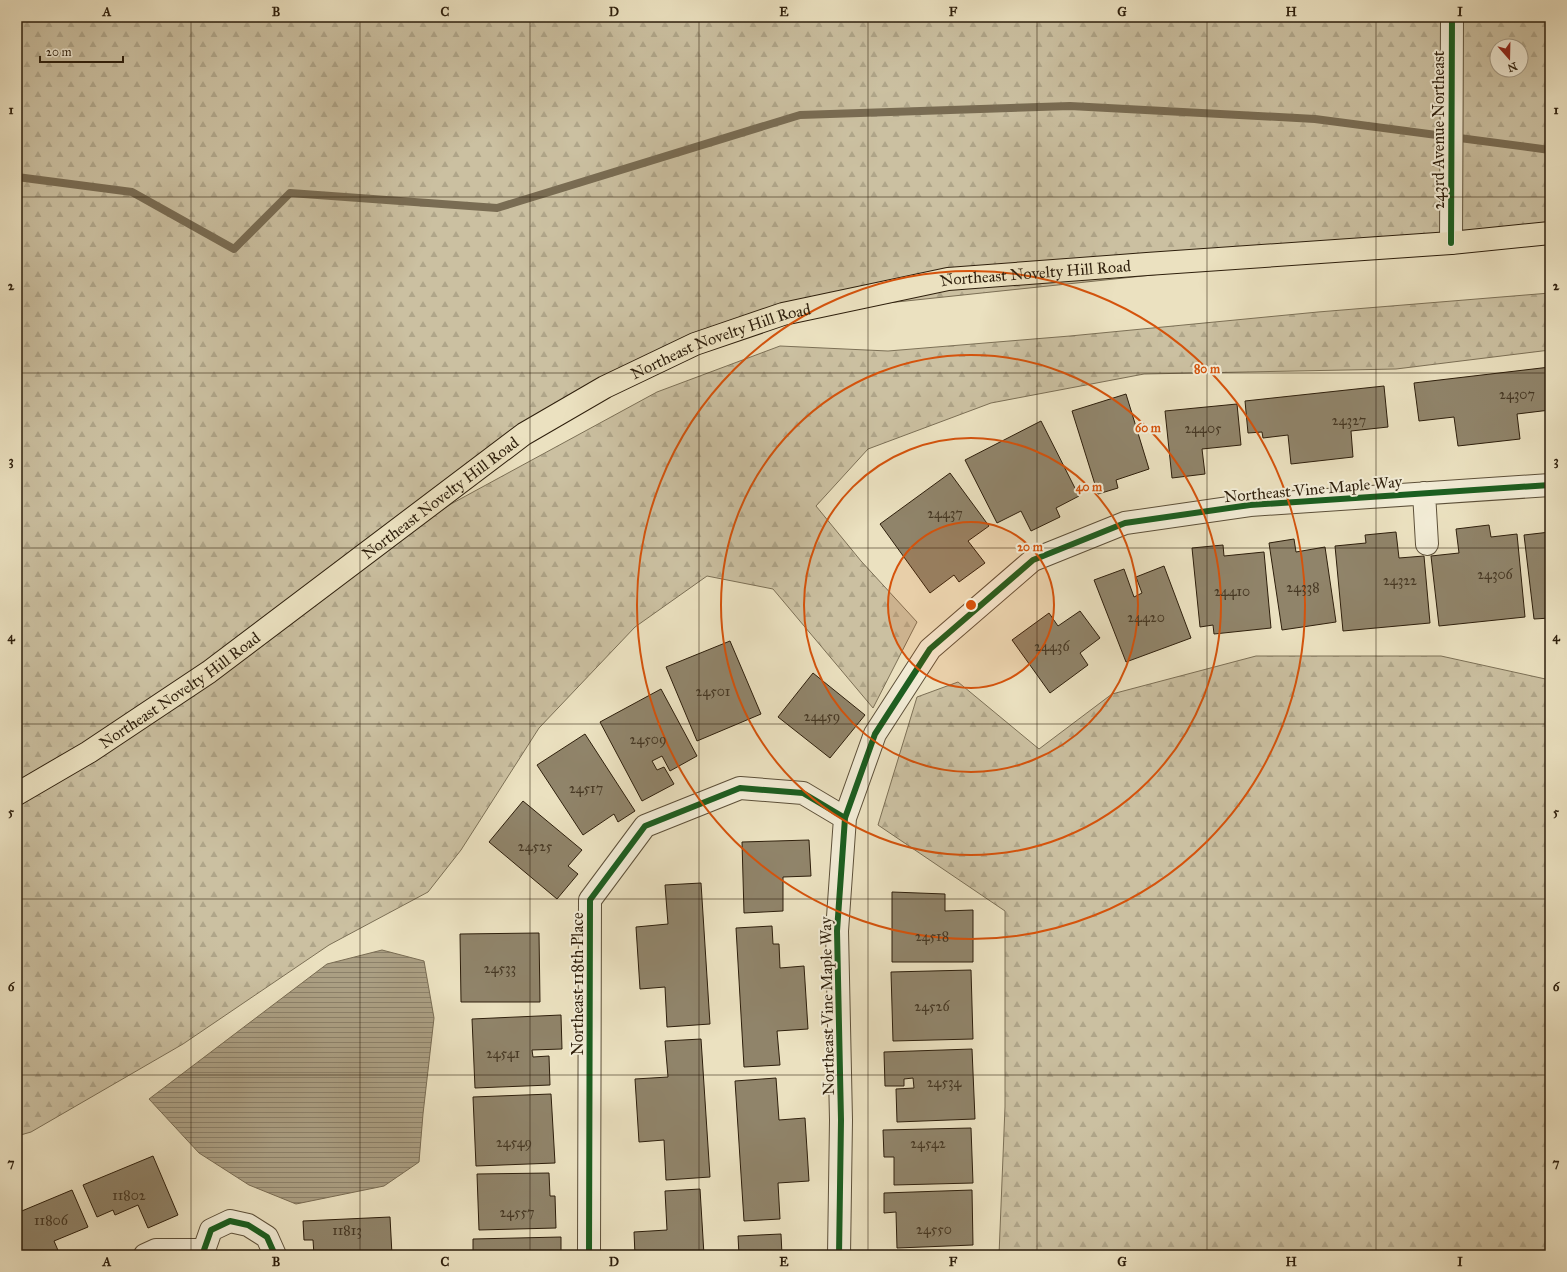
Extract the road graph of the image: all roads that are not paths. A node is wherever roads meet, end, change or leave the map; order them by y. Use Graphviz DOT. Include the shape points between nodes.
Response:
graph roads {
  1 [pos="1452,17"];
  2 [pos="1550,233"];
  3 [pos="1451,243"];
  4 [pos="1550,485"];
  5 [pos="1424,493"];
  6 [pos="1426,544"];
  7 [pos="17,794"];
  8 [pos="845,818"];
  9 [pos="204,1252"];
  10 [pos="145,1255"];
  11 [pos="275,1255"];
  12 [pos="589,1255"];
  13 [pos="839,1255"];
  1 -- 3 [label="street, 243rd Avenue Northeast"];
  2 -- 3 [label="main road, Northeast Novelty Hill Road"];
  3 -- 7 [label="main road, Northeast Novelty Hill Road" via="948,279 783,314 695,344 605,387 524,434 209,672 90,752"];
  4 -- 5 [label="street, Northeast Vine Maple Way"];
  5 -- 6 [label="street"];
  5 -- 8 [label="street, Northeast Vine Maple Way" via="1250,505 1125,523 1033,560 930,649 875,734"];
  8 -- 12 [label="street, Northeast 118th Place" via="803,793 740,788 645,826 590,900"];
  8 -- 13 [label="street, Northeast Vine Maple Way" via="838,931 841,1120"];
  9 -- 10 [label="street" via="156,1250"];
  9 -- 11 [label="street" via="211,1230 230,1221 248,1225 267,1237"];
}
